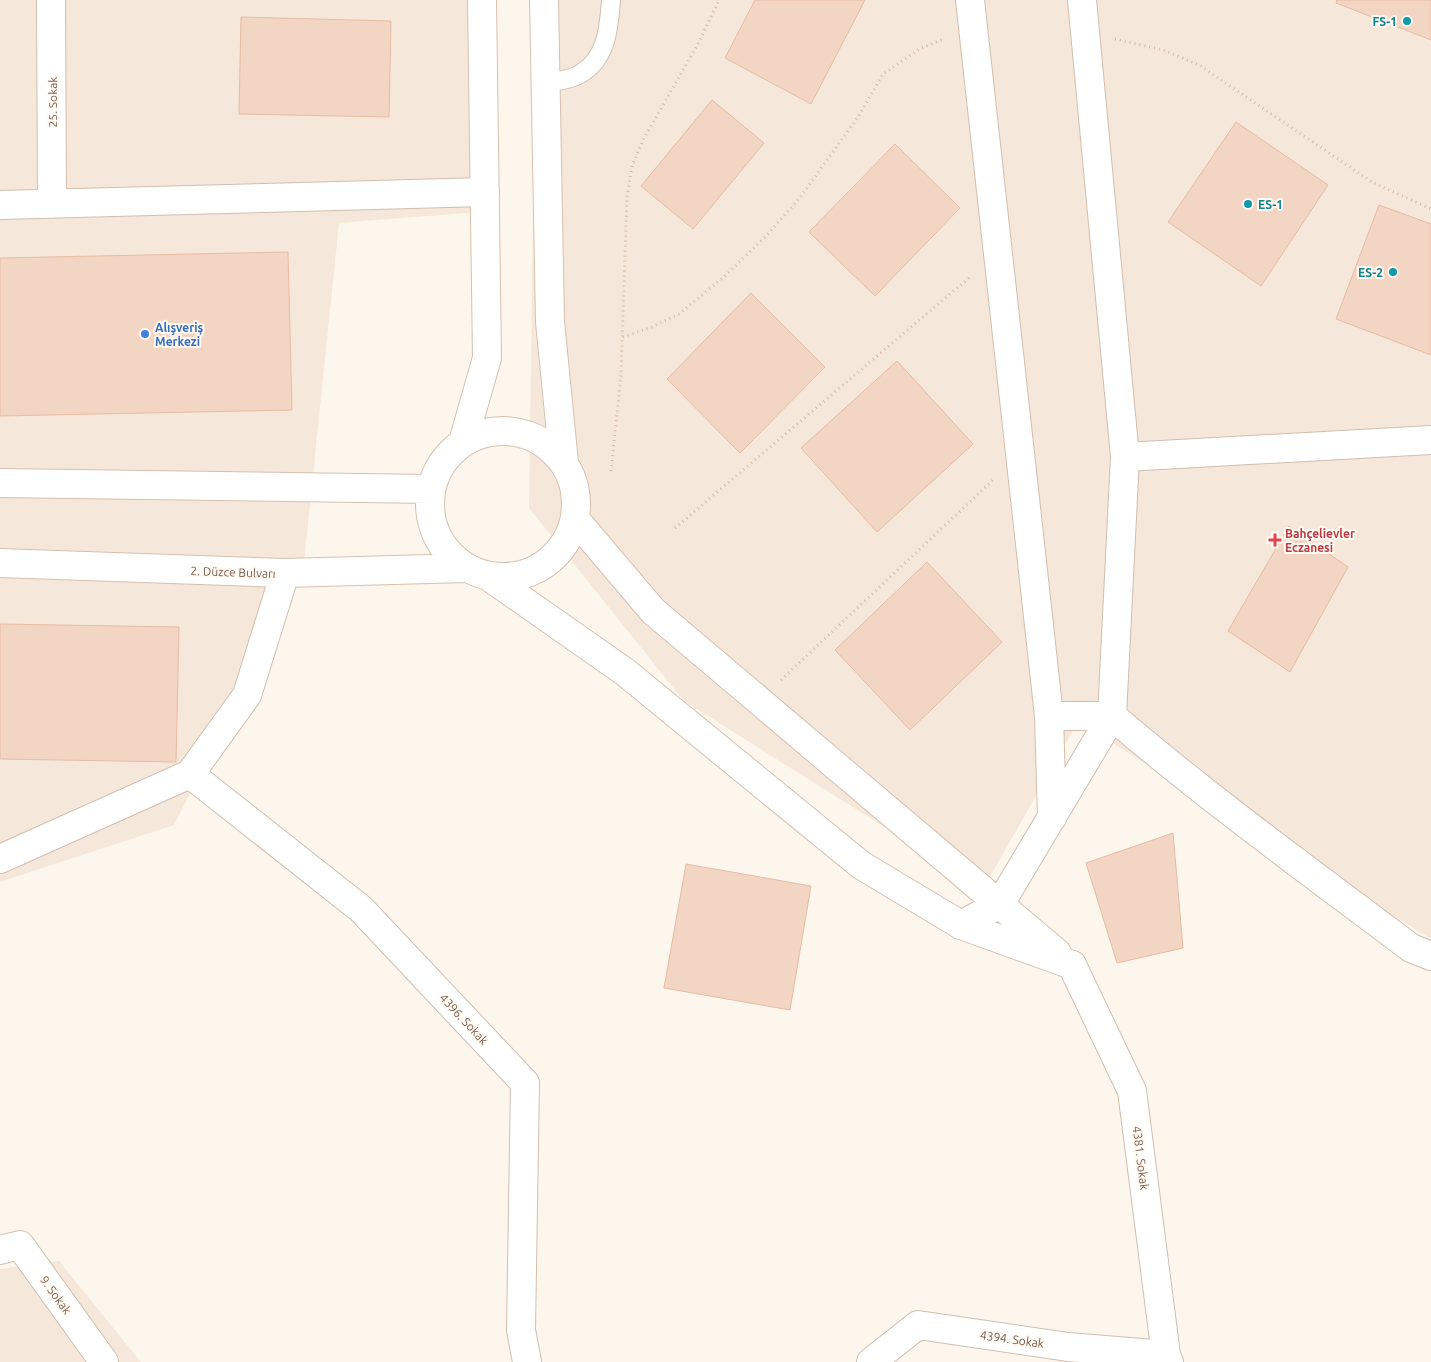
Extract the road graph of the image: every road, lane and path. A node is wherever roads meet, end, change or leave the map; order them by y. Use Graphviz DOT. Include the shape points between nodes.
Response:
graph roads {
  1 [pos="51,0"];
  2 [pos="482,0"];
  3 [pos="544,0"];
  4 [pos="610,0"];
  5 [pos="719,0"];
  6 [pos="970,0"];
  7 [pos="1082,0"];
  8 [pos="974,31"];
  9 [pos="1085,39"];
  10 [pos="546,83"];
  11 [pos="485,192"];
  12 [pos="52,204"];
  13 [pos="0,205"];
  14 [pos="1431,208"];
  15 [pos="999,262"];
  16 [pos="623,337"];
  17 [pos="1431,440"];
  18 [pos="463,442"];
  19 [pos="1126,457"];
  20 [pos="564,463"];
  21 [pos="1021,464"];
  22 [pos="611,472"];
  23 [pos="0,483"];
  24 [pos="431,489"];
  25 [pos="575,519"];
  26 [pos="675,528"];
  27 [pos="0,563"];
  28 [pos="477,572"];
  29 [pos="285,573"];
  30 [pos="762,703"];
  31 [pos="1049,716"];
  32 [pos="1112,716"];
  33 [pos="190,774"];
  34 [pos="1052,818"];
  35 [pos="0,859"];
  36 [pos="1000,904"];
  37 [pos="960,925"];
  38 [pos="1431,956"];
  39 [pos="1072,965"];
  40 [pos="0,1250"];
  41 [pos="1167,1358"];
  42 [pos="104,1362"];
  43 [pos="527,1362"];
  44 [pos="871,1362"];
  1 -- 12 [label="street, 25. Sokak"];
  2 -- 11 [label="street"];
  3 -- 10 [label="street"];
  4 -- 10 [label="lane" via="609,24 600,54 580,75"];
  5 -- 16 [label="path" via="632,166 627,197"];
  6 -- 8 [label="street"];
  7 -- 9 [label="street"];
  8 -- 15 [label="street"];
  8 -- 16 [label="path" via="921,48 883,74 830,159 766,236 679,314 652,328"];
  9 -- 14 [label="path" via="1119,39 1164,50 1199,65 1372,182"];
  9 -- 19 [label="street"];
  10 -- 20 [label="street" via="550,322"];
  11 -- 12 [label="street"];
  11 -- 18 [label="street" via="487,358"];
  12 -- 13 [label="street"];
  15 -- 21 [label="street"];
  15 -- 26 [label="path" via="983,266"];
  16 -- 22 [label="path"];
  17 -- 19 [label="street"];
  18 -- 20 [label="street" via="484,432 529,435 549,446"];
  18 -- 24 [label="street" via="437,470"];
  19 -- 32 [label="street"];
  20 -- 25 [label="street" via="573,481"];
  21 -- 30 [label="path" via="1005,469 776,685"];
  21 -- 31 [label="street"];
  23 -- 24 [label="street"];
  24 -- 28 [label="street" via="430,512 436,534 448,554"];
  25 -- 28 [label="street" via="566,541 552,559 533,571 511,577"];
  25 -- 30 [label="street" via="653,611"];
  27 -- 29 [label="street, 2. Düzce Bulvarı"];
  28 -- 29 [label="street, 2. Düzce Bulvarı"];
  28 -- 37 [label="street" via="625,672 861,866"];
  29 -- 33 [label="street" via="247,696"];
  30 -- 36 [label="street"];
  31 -- 32 [label="street"];
  31 -- 34 [label="street"];
  32 -- 34 [label="street"];
  32 -- 38 [label="street" via="1164,760 1395,936 1411,948"];
  33 -- 35 [label="street"];
  33 -- 43 [label="street, 4396. Sokak" via="361,910 525,1083 521,1330"];
  34 -- 36 [label="street"];
  36 -- 37 [label="street"];
  36 -- 39 [label="street"];
  37 -- 39 [label="street"];
  39 -- 41 [label="street, 4381. Sokak" via="1132,1091"];
  40 -- 42 [label="street, 9. Sokak" via="20,1245"];
  41 -- 44 [label="street, 4394. Sokak" via="918,1325"];
}
